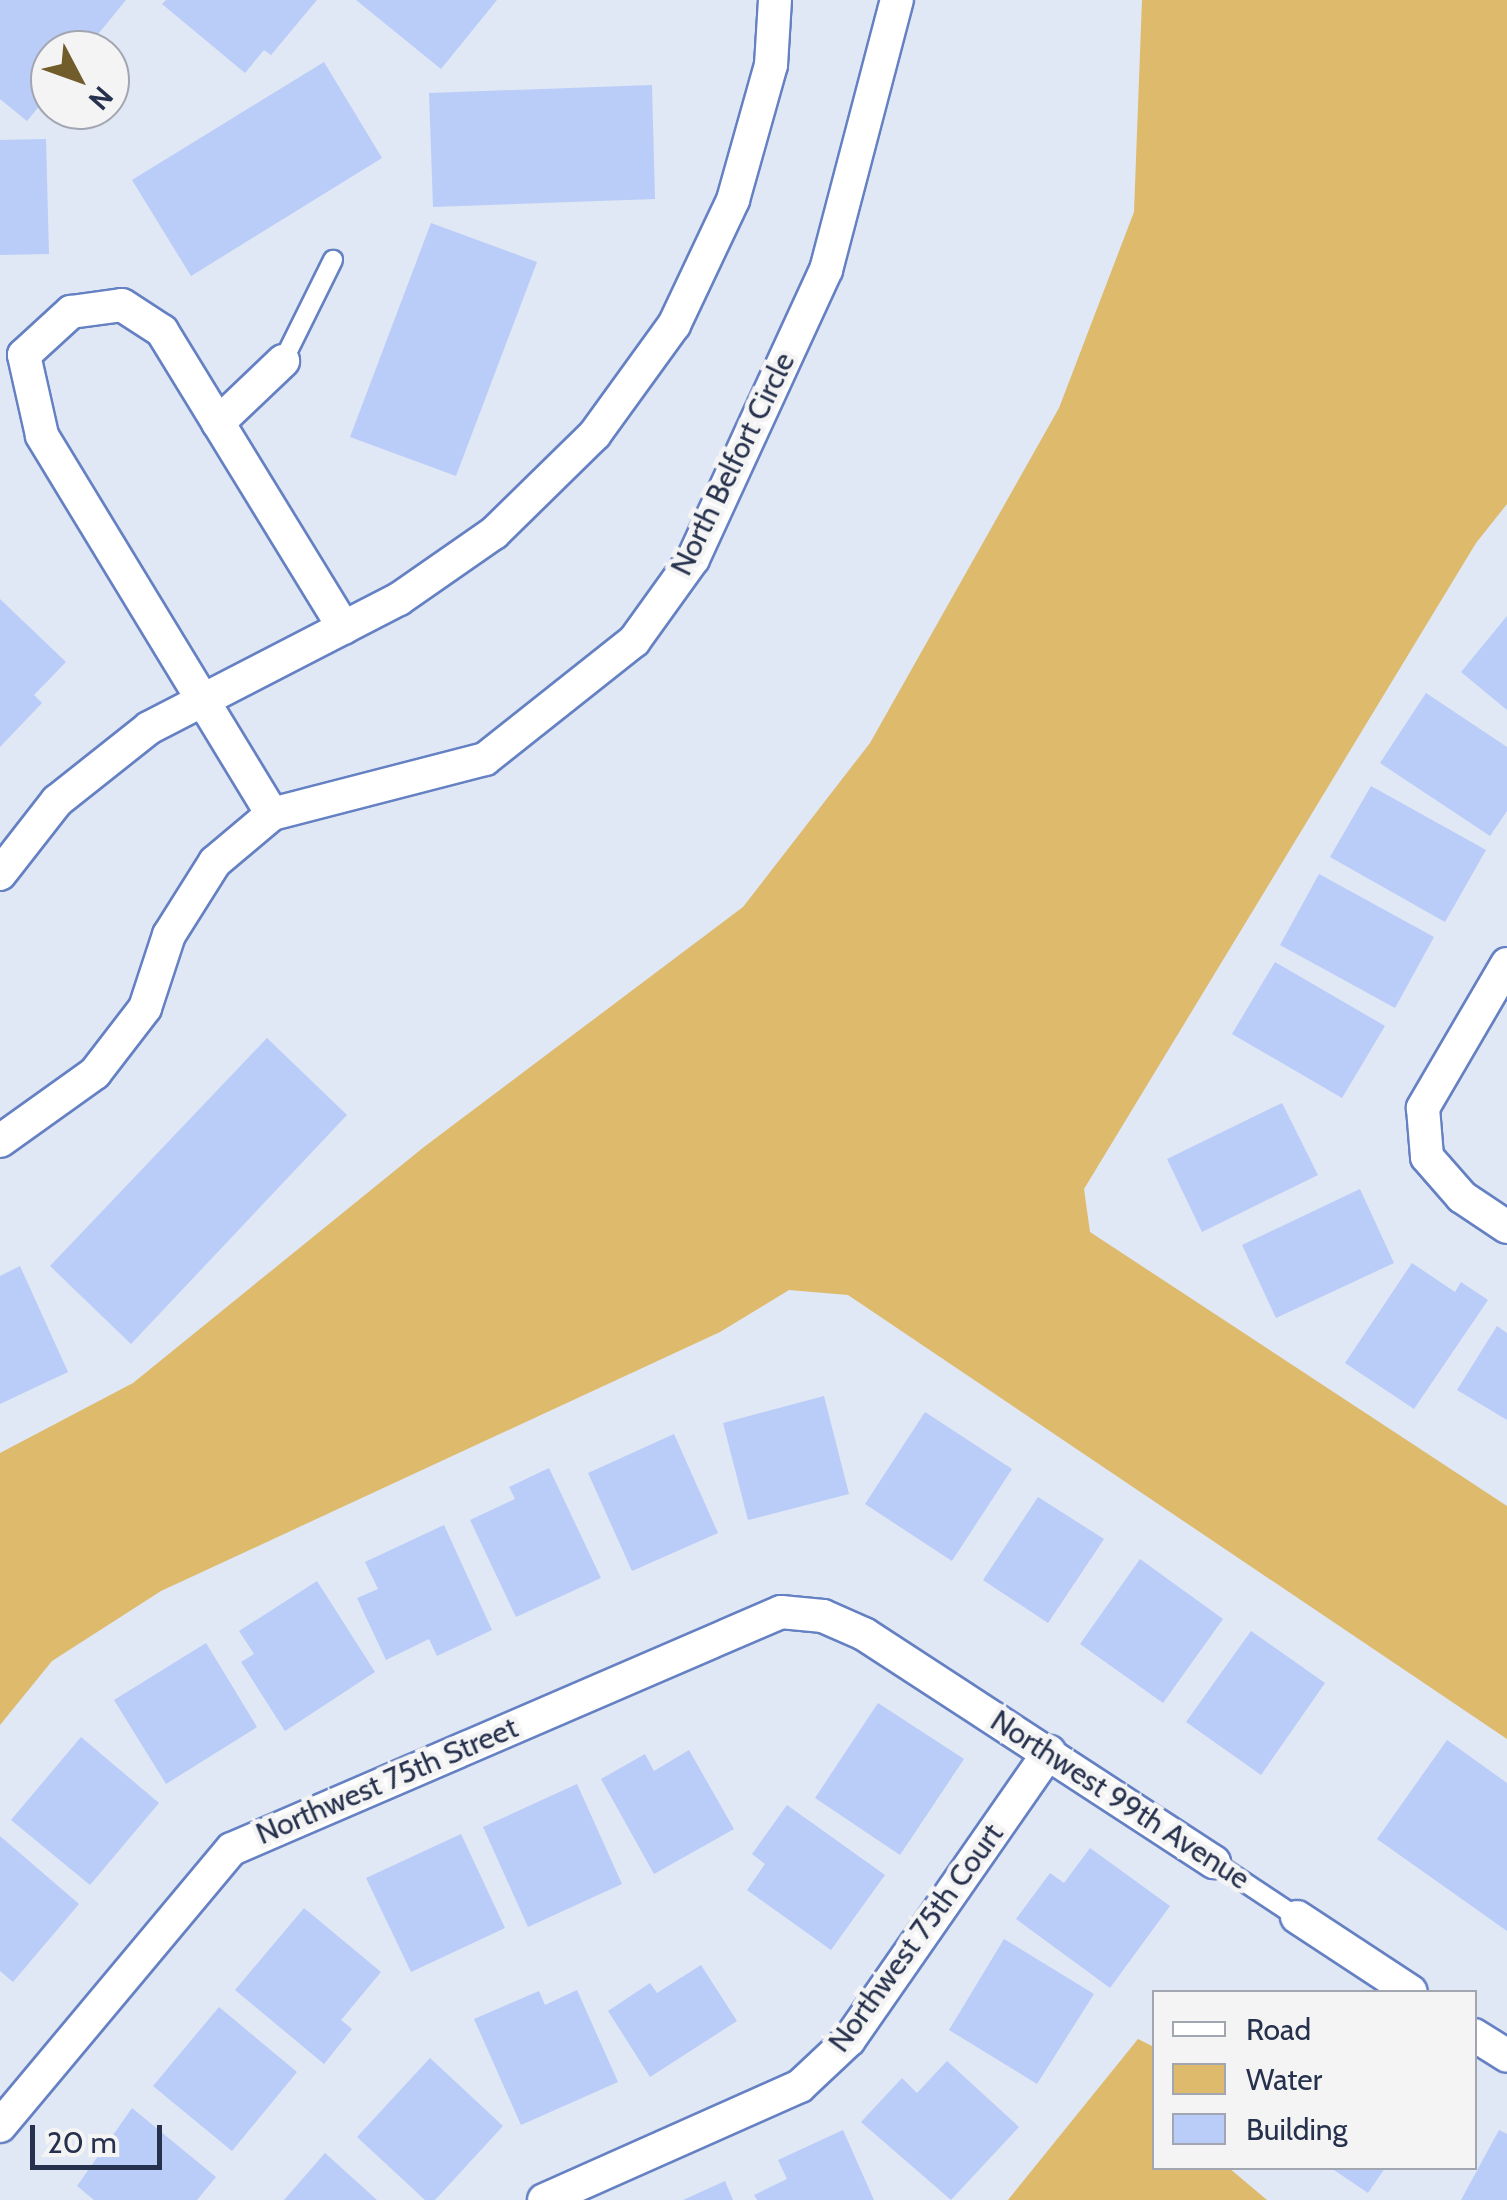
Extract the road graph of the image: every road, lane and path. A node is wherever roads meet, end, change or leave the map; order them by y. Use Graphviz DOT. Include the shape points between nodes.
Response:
graph roads {
  1 [pos="774,0"];
  2 [pos="897,0"];
  3 [pos="333,260"];
  4 [pos="12,355"];
  5 [pos="283,361"];
  6 [pos="218,422"];
  7 [pos="344,628"];
  8 [pos="204,700"];
  9 [pos="272,814"];
  10 [pos="0,874"];
  11 [pos="1507,964"];
  12 [pos="0,1141"];
  13 [pos="1507,1227"];
  14 [pos="823,1616"];
  15 [pos="1049,1752"];
  16 [pos="1214,1862"];
  17 [pos="1297,1917"];
  18 [pos="1408,1990"];
  19 [pos="1477,2037"];
  20 [pos="1507,2056"];
  21 [pos="0,2126"];
  22 [pos="544,2200"];
  1 -- 7 [label="street" via="771,66 732,200 674,326 595,434 494,533 400,600"];
  2 -- 9 [label="street, North Belfort Circle" via="826,270 693,558 634,642 485,759"];
  3 -- 5 [label="lane"];
  4 -- 6 [label="street" via="72,312 122,305 162,332"];
  4 -- 8 [label="street" via="42,436"];
  5 -- 6 [label="street"];
  6 -- 7 [label="street"];
  7 -- 8 [label="street"];
  8 -- 9 [label="street"];
  8 -- 10 [label="street" via="149,728 58,801"];
  9 -- 12 [label="street, North Belfort Circle" via="215,862 170,935 146,1008 96,1073"];
  11 -- 13 [label="street" via="1424,1108 1427,1157 1462,1197"];
  14 -- 15 [label="street, Northwest 99th Avenue" via="864,1634"];
  14 -- 21 [label="street, Northwest 75th Street" via="780,1612 232,1848"];
  15 -- 16 [label="street, Northwest 99th Avenue"];
  15 -- 22 [label="street, Northwest 75th Court" via="849,2040 800,2086"];
  16 -- 17 [label="lane, Northwest 99th Avenue"];
  17 -- 18 [label="street, Northwest 99th Avenue"];
  19 -- 20 [label="street"];
}
